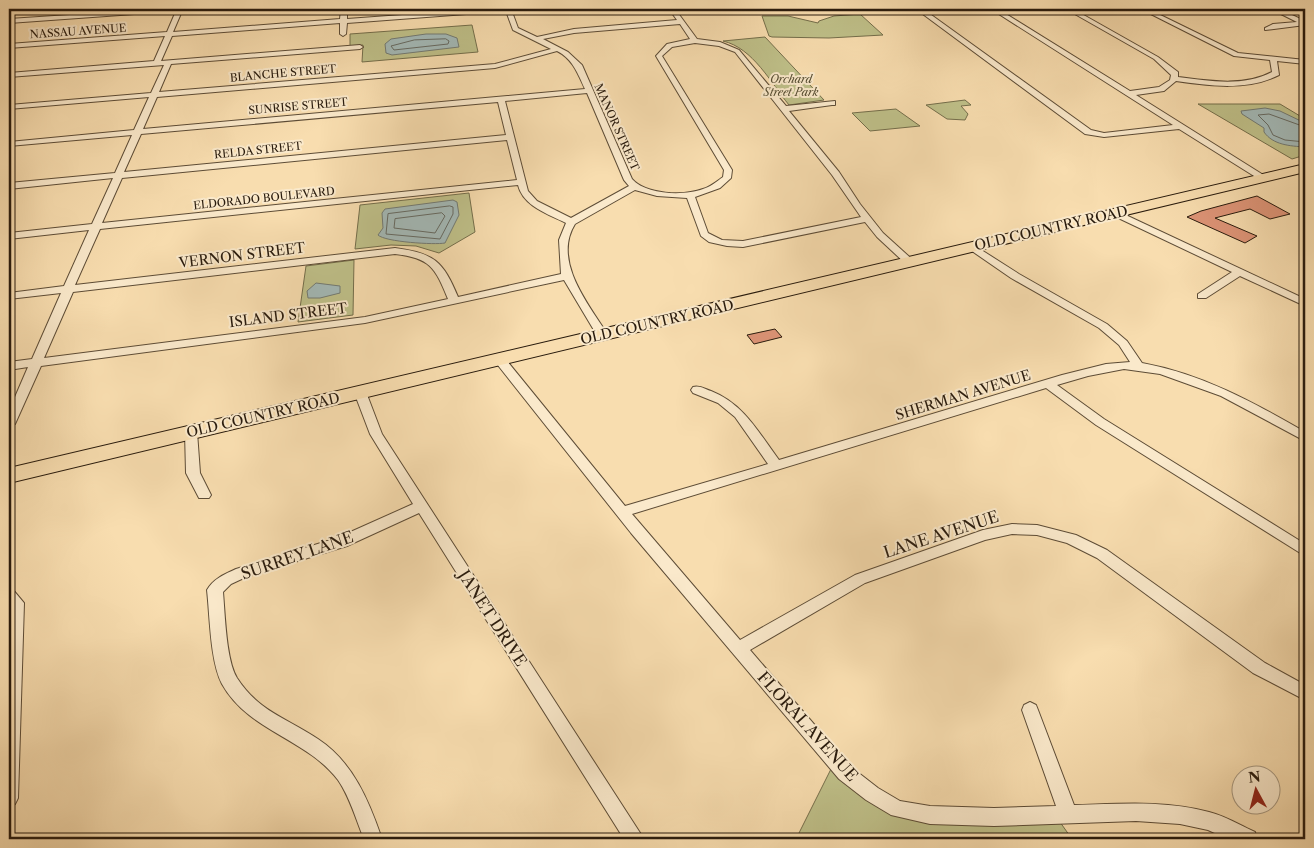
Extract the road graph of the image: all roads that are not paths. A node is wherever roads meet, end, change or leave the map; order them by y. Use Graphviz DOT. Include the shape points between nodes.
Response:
graph roads {
  1 [pos="13,9"];
  2 [pos="181,9"];
  3 [pos="344,9"];
  4 [pos="508,9"];
  5 [pos="672,9"];
  6 [pos="919,9"];
  7 [pos="994,9"];
  8 [pos="1069,9"];
  9 [pos="1144,9"];
  10 [pos="1274,9"];
  11 [pos="9,13"];
  12 [pos="9,21"];
  13 [pos="343,21"];
  14 [pos="682,22"];
  15 [pos="1305,23"];
  16 [pos="1268,29"];
  17 [pos="168,34"];
  18 [pos="343,34"];
  19 [pos="535,39"];
  20 [pos="695,41"];
  21 [pos="9,46"];
  22 [pos="360,47"];
  23 [pos="558,49"];
  24 [pos="1273,60"];
  25 [pos="1305,62"];
  26 [pos="168,63"];
  27 [pos="156,64"];
  28 [pos="9,76"];
  29 [pos="1175,79"];
  30 [pos="589,91"];
  31 [pos="1128,94"];
  32 [pos="155,95"];
  33 [pos="501,99"];
  34 [pos="832,104"];
  35 [pos="9,107"];
  36 [pos="784,109"];
  37 [pos="1180,127"];
  38 [pos="138,132"];
  39 [pos="510,137"];
  40 [pos="9,144"];
  41 [pos="1304,169"];
  42 [pos="119,175"];
  43 [pos="1262,178"];
  44 [pos="522,182"];
  45 [pos="9,186"];
  46 [pos="634,187"];
  47 [pos="690,194"];
  48 [pos="1115,213"];
  49 [pos="867,219"];
  50 [pos="571,222"];
  51 [pos="96,227"];
  52 [pos="9,236"];
  53 [pos="972,247"];
  54 [pos="910,262"];
  55 [pos="1240,272"];
  56 [pos="567,276"];
  57 [pos="68,289"];
  58 [pos="9,296"];
  59 [pos="1202,296"];
  60 [pos="454,300"];
  61 [pos="1305,303"];
  62 [pos="602,335"];
  63 [pos="499,359"];
  64 [pos="36,363"];
  65 [pos="9,366"];
  66 [pos="1138,366"];
  67 [pos="1049,385"];
  68 [pos="697,390"];
  69 [pos="360,392"];
  70 [pos="9,424"];
  71 [pos="192,432"];
  72 [pos="1305,437"];
  73 [pos="776,466"];
  74 [pos="9,476"];
  75 [pos="204,495"];
  76 [pos="421,506"];
  77 [pos="623,512"];
  78 [pos="1305,551"];
  79 [pos="9,596"];
  80 [pos="740,648"];
  81 [pos="1305,692"];
  82 [pos="1030,710"];
  83 [pos="9,798"];
  84 [pos="1069,815"];
  85 [pos="373,839"];
  86 [pos="636,839"];
  87 [pos="1248,839"];
  1 -- 11 [label="main road"];
  2 -- 12 [label="street"];
  2 -- 17 [label="street"];
  3 -- 13 [label="street"];
  4 -- 13 [label="street, NASSAU AVENUE"];
  4 -- 19 [label="street, MANOR STREET" via="515,29"];
  5 -- 14 [label="street"];
  6 -- 37 [label="street" via="1088,132 1104,135"];
  7 -- 31 [label="street"];
  8 -- 29 [label="street" via="1166,65 1175,74"];
  9 -- 24 [label="street" via="1229,53"];
  10 -- 15 [label="street"];
  13 -- 17 [label="street, NASSAU AVENUE"];
  13 -- 18 [label="street"];
  14 -- 19 [label="street" via="568,32"];
  14 -- 20 [label="street"];
  15 -- 16 [label="street"];
  17 -- 21 [label="street, NASSAU AVENUE"];
  17 -- 27 [label="street"];
  19 -- 23 [label="street, MANOR STREET"];
  20 -- 36 [label="street" via="720,44 737,51"];
  20 -- 47 [label="street" via="669,46 659,56 728,170 720,185"];
  22 -- 26 [label="street"];
  23 -- 30 [label="street, MANOR STREET" via="578,65"];
  23 -- 32 [label="street, BLANCHE STREET" via="495,66"];
  24 -- 25 [label="street"];
  24 -- 29 [label="street" via="1276,73 1264,80 1220,83"];
  26 -- 27 [label="street"];
  26 -- 32 [label="street"];
  27 -- 28 [label="street"];
  29 -- 31 [label="street" via="1161,89"];
  30 -- 33 [label="street, SUNRISE STREET"];
  30 -- 46 [label="street, MANOR STREET"];
  31 -- 37 [label="street"];
  32 -- 35 [label="street, BLANCHE STREET"];
  32 -- 38 [label="street"];
  33 -- 38 [label="street, SUNRISE STREET"];
  33 -- 39 [label="street"];
  34 -- 36 [label="street"];
  36 -- 49 [label="street"];
  37 -- 43 [label="street"];
  38 -- 40 [label="street, SUNRISE STREET"];
  38 -- 42 [label="street"];
  39 -- 42 [label="street, RELDA STREET"];
  39 -- 44 [label="street"];
  41 -- 43 [label="main road, OLD COUNTRY ROAD"];
  42 -- 45 [label="street, RELDA STREET"];
  42 -- 51 [label="street"];
  43 -- 48 [label="main road, OLD COUNTRY ROAD"];
  44 -- 50 [label="street" via="524,192 534,203"];
  44 -- 51 [label="street, ELDORADO BOULEVARD"];
  46 -- 47 [label="street" via="666,195"];
  46 -- 50 [label="street, MANOR STREET"];
  47 -- 49 [label="street" via="704,234 730,244"];
  48 -- 53 [label="main road, OLD COUNTRY ROAD"];
  48 -- 55 [label="street"];
  49 -- 54 [label="street"];
  50 -- 56 [label="street" via="566,232 564,265"];
  51 -- 52 [label="street, ELDORADO BOULEVARD"];
  51 -- 57 [label="street"];
  53 -- 54 [label="main road, OLD COUNTRY ROAD"];
  53 -- 66 [label="street" via="1015,276 1103,326 1123,343"];
  54 -- 62 [label="main road, OLD COUNTRY ROAD"];
  55 -- 59 [label="street"];
  55 -- 61 [label="street"];
  56 -- 60 [label="street, ISLAND STREET"];
  56 -- 62 [label="street"];
  57 -- 58 [label="street, VERNON STREET"];
  57 -- 60 [label="street, VERNON STREET" via="395,251 419,255 436,264"];
  57 -- 64 [label="street"];
  60 -- 64 [label="street, ISLAND STREET" via="365,320"];
  62 -- 63 [label="main road, OLD COUNTRY ROAD"];
  63 -- 69 [label="main road, OLD COUNTRY ROAD"];
  63 -- 77 [label="street, FLORAL AVENUE"];
  64 -- 65 [label="street, ISLAND STREET"];
  64 -- 70 [label="street"];
  66 -- 67 [label="street, SHERMAN AVENUE" via="1104,369"];
  66 -- 72 [label="street, SHERMAN AVENUE" via="1169,372 1224,392"];
  67 -- 73 [label="street, SHERMAN AVENUE"];
  67 -- 78 [label="street" via="1100,422"];
  68 -- 73 [label="street" via="722,400 739,414"];
  69 -- 71 [label="main road, OLD COUNTRY ROAD"];
  69 -- 76 [label="street, JANET DRIVE" via="376,434"];
  71 -- 74 [label="main road, OLD COUNTRY ROAD"];
  71 -- 75 [label="street" via="193,473"];
  73 -- 77 [label="street, SHERMAN AVENUE"];
  76 -- 85 [label="street, SURREY LANE" via="342,542 241,573 215,590 221,650 229,680 253,709 313,745 344,774"];
  76 -- 86 [label="street, JANET DRIVE"];
  77 -- 80 [label="street, FLORAL AVENUE"];
  79 -- 83 [label="street" via="16,603"];
  80 -- 81 [label="street, LANE AVENUE" via="860,580 984,535 1012,529 1037,530 1071,539 1102,554 1259,668"];
  80 -- 84 [label="street, FLORAL AVENUE" via="845,773 898,809 943,816"];
  82 -- 84 [label="street"];
  84 -- 87 [label="street, FLORAL AVENUE" via="1136,812 1180,815 1210,821"];
}
